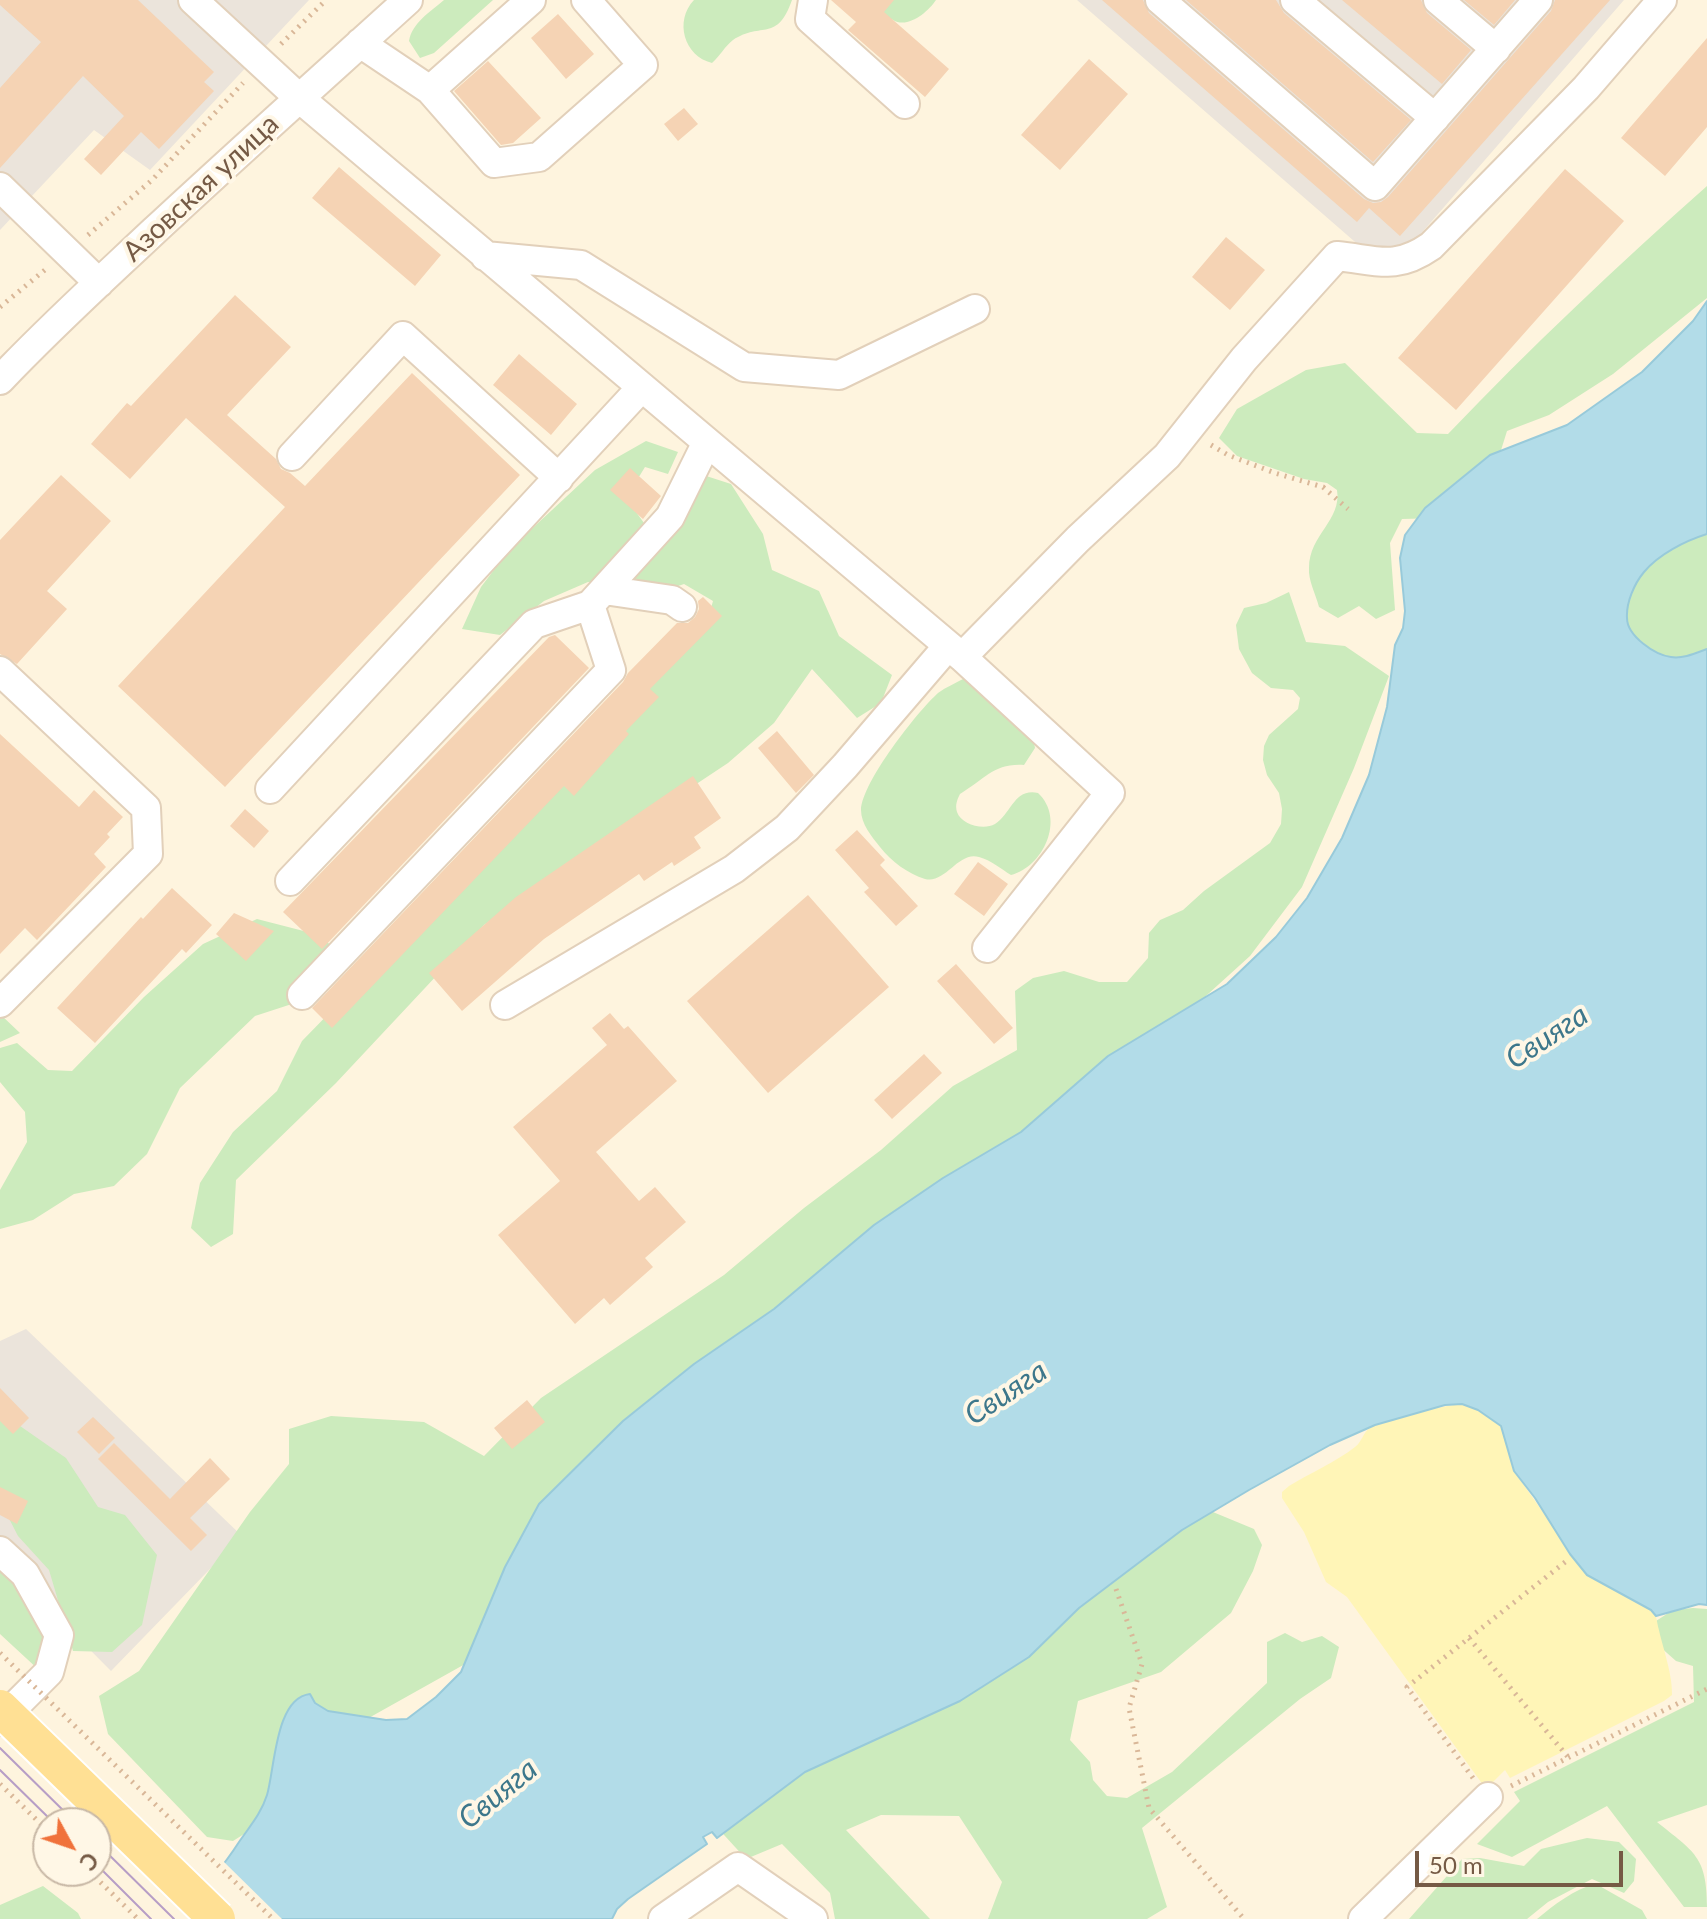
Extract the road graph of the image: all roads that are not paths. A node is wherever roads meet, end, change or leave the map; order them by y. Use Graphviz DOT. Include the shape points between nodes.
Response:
graph roads {
  1 [pos="193,0"];
  2 [pos="408,0"];
  3 [pos="531,0"];
  4 [pos="586,0"];
  5 [pos="813,0"];
  6 [pos="1160,0"];
  7 [pos="1295,0"];
  8 [pos="1438,0"];
  9 [pos="1538,0"];
  10 [pos="1662,0"];
  11 [pos="360,43"];
  12 [pos="1496,49"];
  13 [pos="430,90"];
  14 [pos="298,97"];
  15 [pos="905,104"];
  16 [pos="1435,118"];
  17 [pos="0,187"];
  18 [pos="485,256"];
  19 [pos="99,283"];
  20 [pos="975,309"];
  21 [pos="0,380"];
  22 [pos="642,387"];
  23 [pos="707,442"];
  24 [pos="292,456"];
  25 [pos="559,478"];
  26 [pos="597,597"];
  27 [pos="682,607"];
  28 [pos="955,652"];
  29 [pos="0,671"];
  30 [pos="270,789"];
  31 [pos="290,881"];
  32 [pos="987,948"];
  33 [pos="302,995"];
  34 [pos="0,1003"];
  35 [pos="505,1005"];
  36 [pos="0,1551"];
  37 [pos="0,1708"];
  38 [pos="0,1721"];
  39 [pos="1488,1797"];
  40 [pos="217,1919"];
  41 [pos="663,1919"];
  42 [pos="813,1919"];
  43 [pos="1363,1919"];
  1 -- 14 [label="street"];
  2 -- 11 [label="street, Азовская улица"];
  3 -- 13 [label="street"];
  4 -- 13 [label="street" via="643,65 539,157 494,163"];
  5 -- 15 [label="street" via="810,19"];
  6 -- 16 [label="street" via="1375,186"];
  7 -- 16 [label="street"];
  8 -- 12 [label="street"];
  9 -- 12 [label="street"];
  10 -- 28 [label="street" via="1586,88 1431,246 1413,259 1383,264 1337,256 1244,359 1167,456"];
  11 -- 13 [label="street"];
  11 -- 14 [label="street, Азовская улица"];
  12 -- 16 [label="street"];
  14 -- 18 [label="street"];
  14 -- 19 [label="street, Азовская улица"];
  17 -- 19 [label="street"];
  18 -- 20 [label="street" via="581,265 744,367 839,375"];
  18 -- 22 [label="street"];
  19 -- 21 [label="street, Азовская улица"];
  22 -- 23 [label="street"];
  22 -- 25 [label="street"];
  23 -- 26 [label="street" via="670,517"];
  23 -- 28 [label="street"];
  24 -- 25 [label="street" via="403,336"];
  25 -- 30 [label="street"];
  26 -- 27 [label="street" via="672,600"];
  26 -- 31 [label="street" via="534,624"];
  26 -- 33 [label="street" via="611,670"];
  28 -- 32 [label="street" via="1110,793"];
  28 -- 35 [label="street" via="787,828 734,869"];
  29 -- 34 [label="street" via="146,808 148,854"];
  36 -- 38 [label="street" via="25,1574 59,1635 49,1672"];
  37 -- 40 [label="main road, bridge"];
  39 -- 43 [label="street"];
  41 -- 42 [label="street" via="738,1867"];
}
